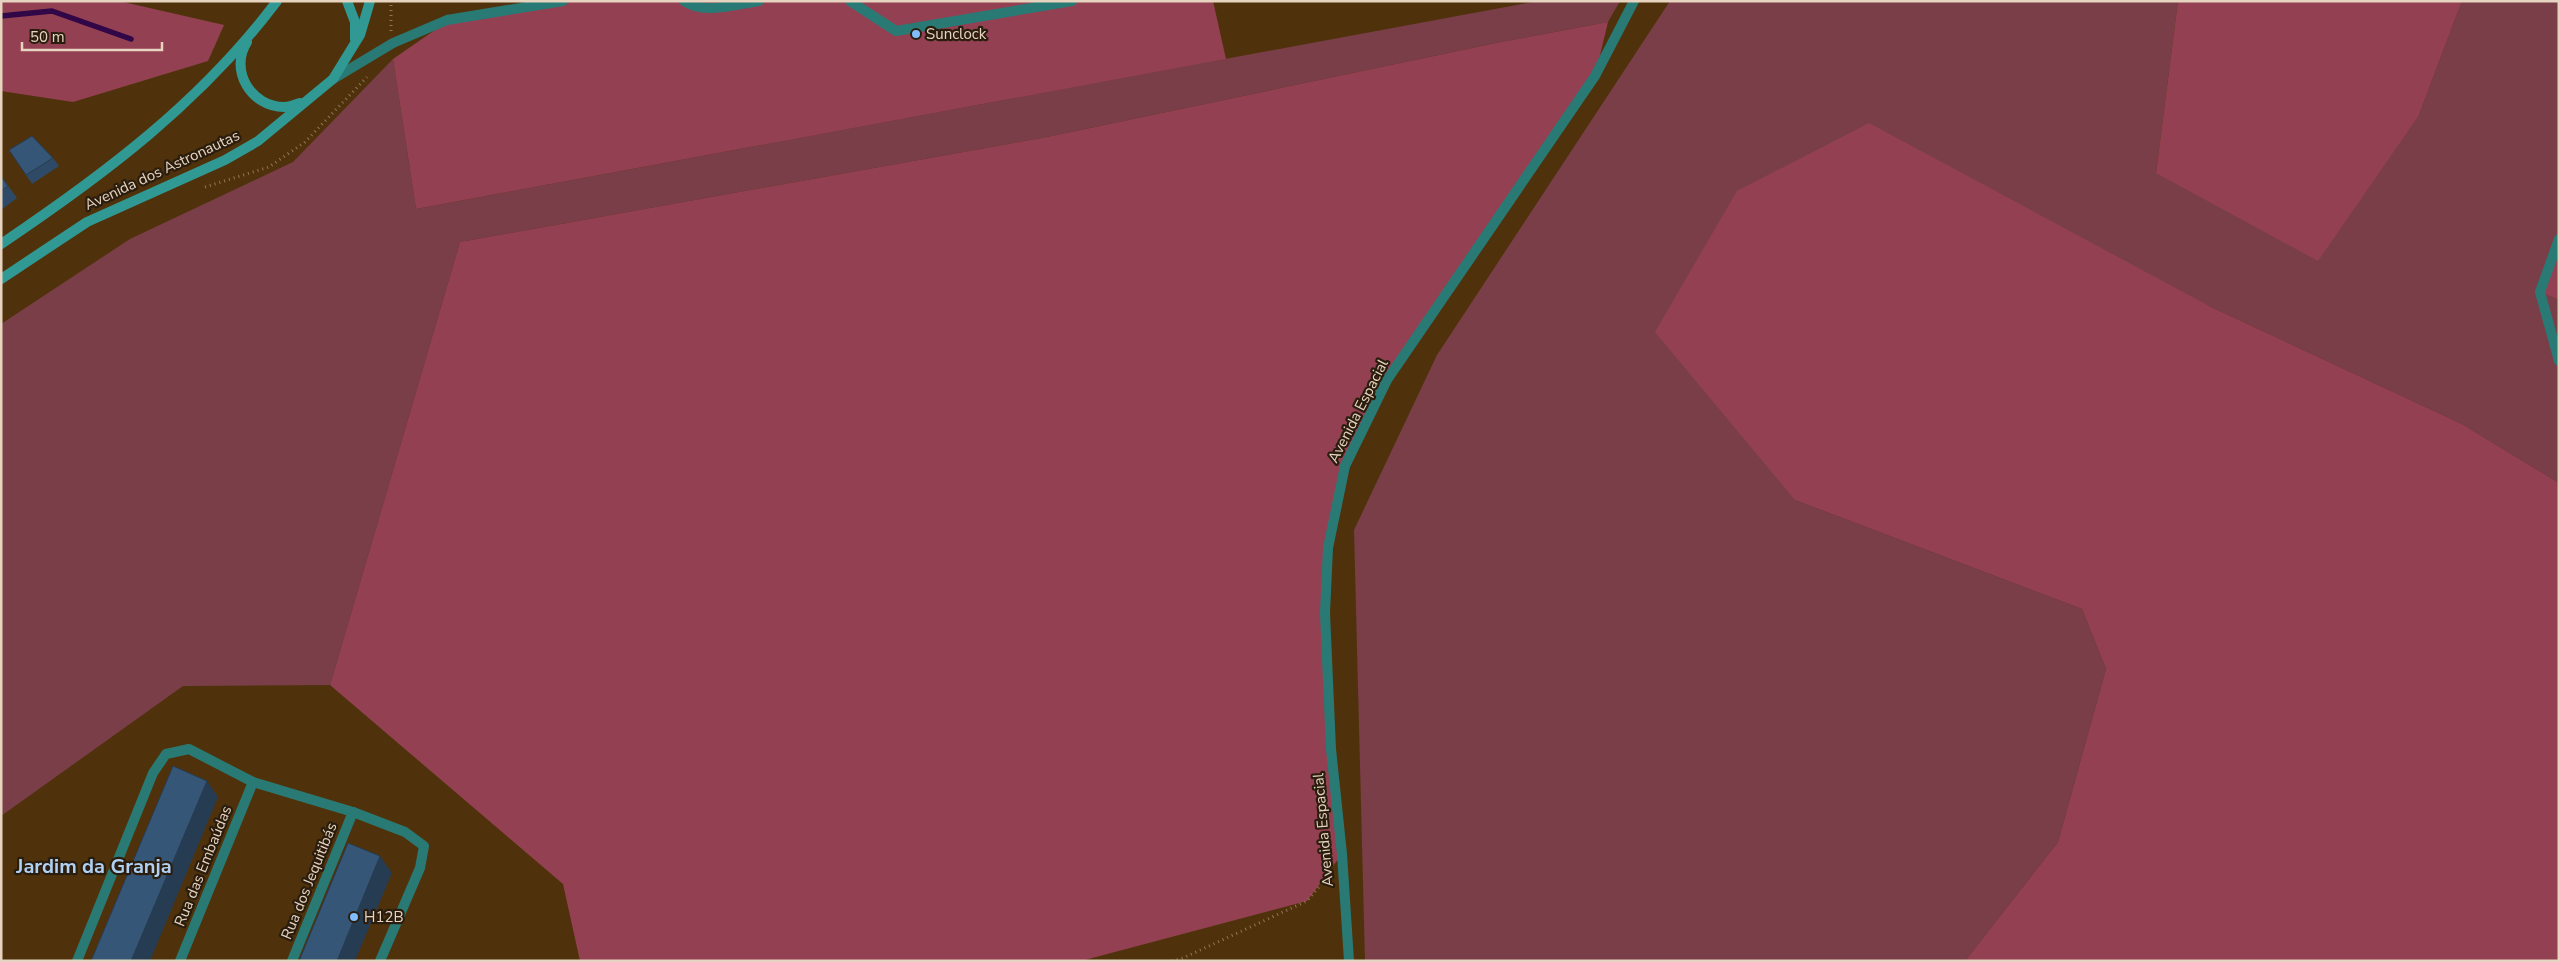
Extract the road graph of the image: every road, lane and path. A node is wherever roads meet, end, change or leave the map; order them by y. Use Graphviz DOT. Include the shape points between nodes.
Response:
graph roads {
  1 [pos="277,1"];
  2 [pos="347,1"];
  3 [pos="370,1"];
  4 [pos="563,1"];
  5 [pos="684,1"];
  6 [pos="759,1"];
  7 [pos="850,1"];
  8 [pos="1072,1"];
  9 [pos="1634,1"];
  10 [pos="253,33"];
  11 [pos="353,50"];
  12 [pos="333,78"];
  13 [pos="303,102"];
  14 [pos="2559,239"];
  15 [pos="1,244"];
  16 [pos="1,279"];
  17 [pos="2559,361"];
  18 [pos="253,782"];
  19 [pos="353,812"];
  20 [pos="1342,854"];
  21 [pos="77,961"];
  22 [pos="180,961"];
  23 [pos="292,961"];
  24 [pos="380,961"];
  25 [pos="1172,961"];
  26 [pos="1349,961"];
  1 -- 10 [label="main road, Avenida dos Astronautas"];
  2 -- 11 [label="main road" via="355,22"];
  3 -- 11 [label="main road, Avenida dos Astronautas"];
  4 -- 12 [label="lane" via="447,20 390,44"];
  5 -- 6 [label="lane" via="690,6 710,8"];
  7 -- 8 [label="lane" via="896,31"];
  9 -- 20 [label="lane, Avenida Espacial" via="1595,76 1387,380 1345,466 1328,548 1325,613 1331,749"];
  10 -- 13 [label="main road" via="239,66 246,88 260,99 285,108"];
  10 -- 15 [label="main road, Avenida dos Astronautas" via="144,141 75,194"];
  11 -- 12 [label="main road, Avenida dos Astronautas"];
  12 -- 13 [label="main road, Avenida dos Astronautas"];
  13 -- 16 [label="main road, Avenida dos Astronautas" via="258,141 225,160 87,222"];
  14 -- 17 [label="lane" via="2540,292"];
  18 -- 19 [label="lane"];
  18 -- 21 [label="lane" via="189,749 166,754 153,773"];
  18 -- 22 [label="lane, Rua das Embaúdas"];
  19 -- 23 [label="lane, Rua dos Jequitibás"];
  19 -- 24 [label="lane" via="406,832 424,846 420,868"];
  20 -- 25 [label="path" via="1323,885 1307,901"];
  20 -- 26 [label="lane, Avenida Espacial"];
}
